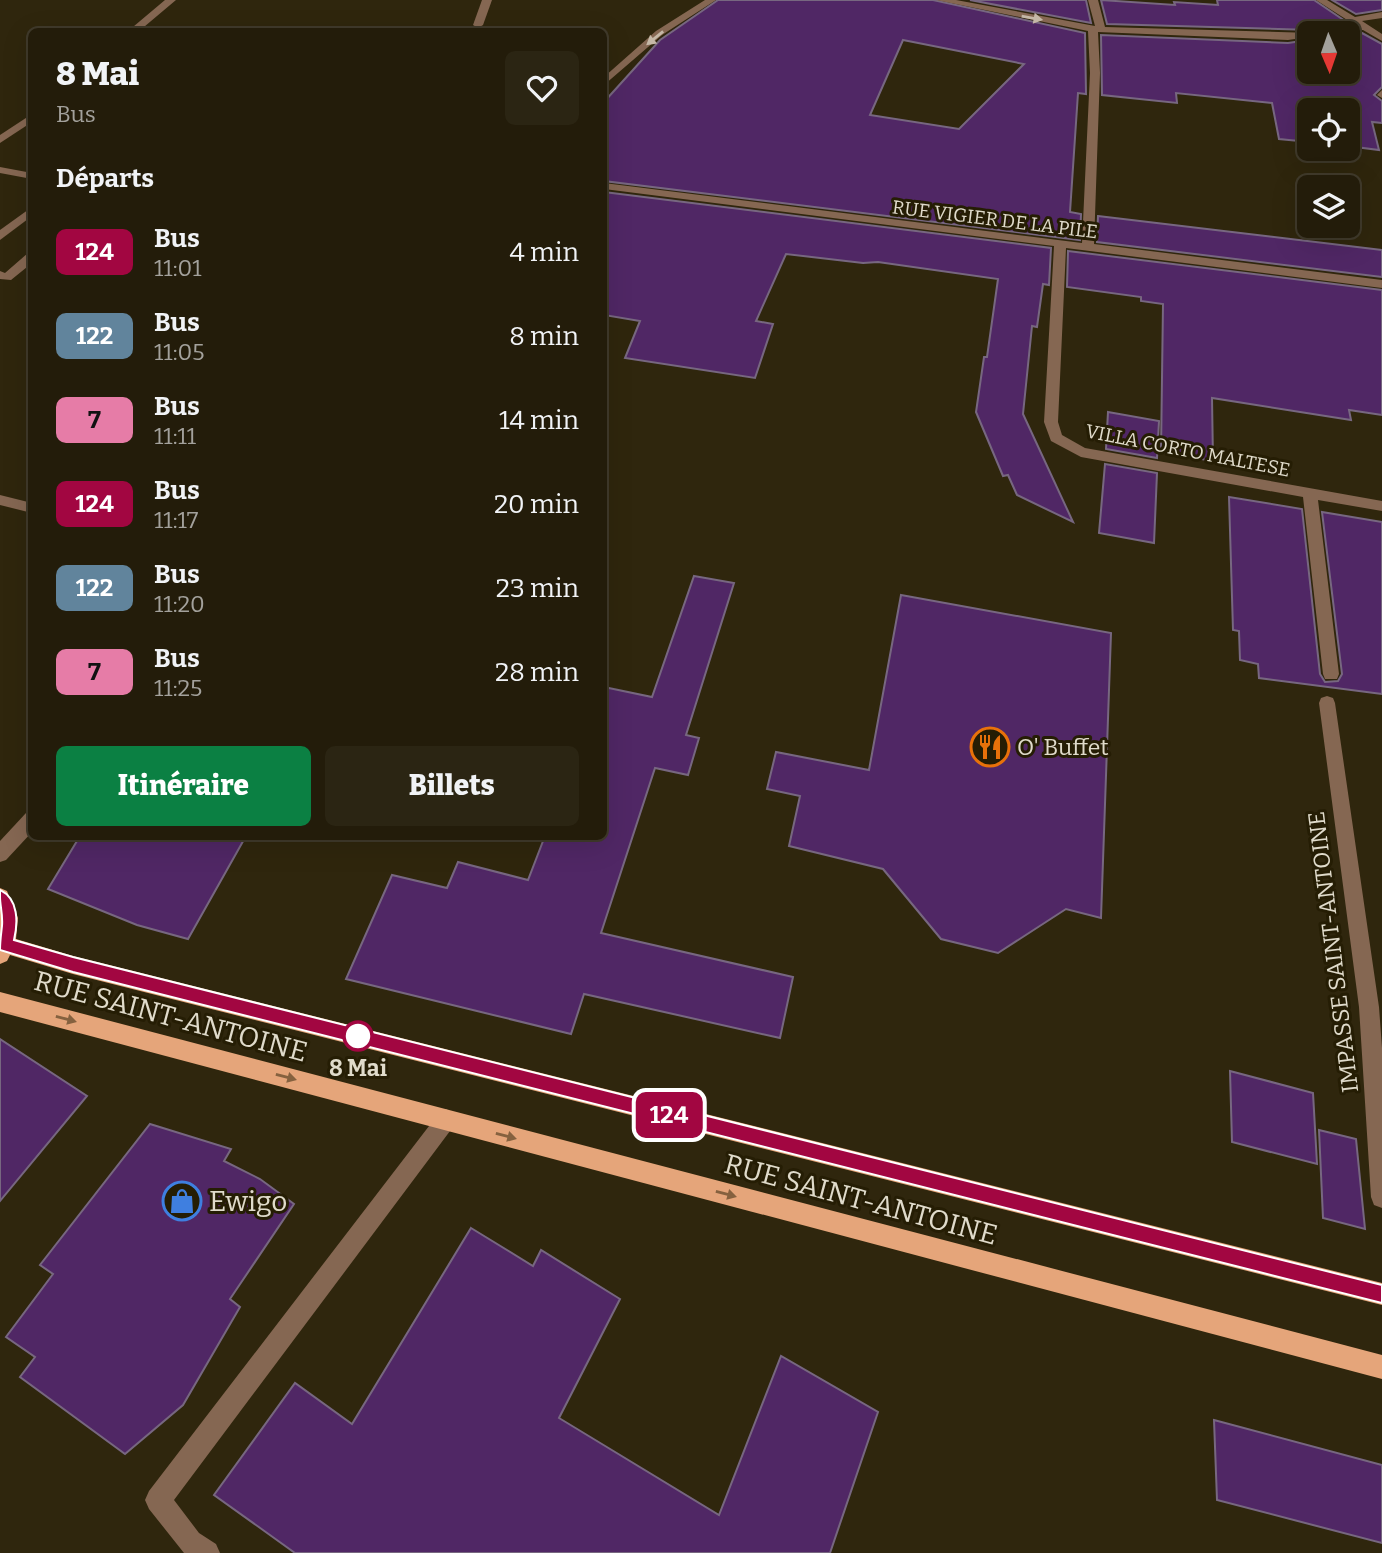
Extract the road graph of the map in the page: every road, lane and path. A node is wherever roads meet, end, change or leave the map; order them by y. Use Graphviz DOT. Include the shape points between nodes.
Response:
graph roads {
  1 [pos="172,0"];
  2 [pos="487,0"];
  3 [pos="711,0"];
  4 [pos="942,0"];
  5 [pos="1093,0"];
  6 [pos="1321,0"];
  7 [pos="1382,15"];
  8 [pos="1353,20"];
  9 [pos="478,25"];
  10 [pos="1364,27"];
  11 [pos="136,28"];
  12 [pos="1360,28"];
  13 [pos="1097,29"];
  14 [pos="1297,36"];
  15 [pos="1382,38"];
  16 [pos="607,79"];
  17 [pos="28,120"];
  18 [pos="0,140"];
  19 [pos="0,170"];
  20 [pos="28,175"];
  21 [pos="607,186"];
  22 [pos="28,213"];
  23 [pos="0,236"];
  24 [pos="1060,245"];
  25 [pos="1088,248"];
  26 [pos="28,259"];
  27 [pos="0,275"];
  28 [pos="1382,284"];
  29 [pos="1310,494"];
  30 [pos="0,500"];
  31 [pos="1382,506"];
  32 [pos="28,507"];
  33 [pos="1331,674"];
  34 [pos="1327,702"];
  35 [pos="28,823"];
  36 [pos="0,854"];
  37 [pos="0,897"];
  38 [pos="3,950"];
  39 [pos="0,1002"];
  40 [pos="1375,1009"];
  41 [pos="446,1120"];
  42 [pos="1382,1197"];
  43 [pos="1382,1294"];
  44 [pos="1382,1367"];
  45 [pos="207,1553"];
  1 -- 11 [label="street"];
  2 -- 9 [label="street"];
  3 -- 16 [label="street, one-way" via="659,33"];
  4 -- 13 [label="street, one-way"];
  5 -- 13 [label="street"];
  6 -- 8 [label="street"];
  7 -- 8 [label="street"];
  8 -- 10 [label="street"];
  10 -- 12 [label="street"];
  10 -- 15 [label="street"];
  13 -- 14 [label="street"];
  13 -- 25 [label="street"];
  17 -- 18 [label="street"];
  19 -- 20 [label="street"];
  21 -- 24 [label="street, RUE VIGIER DE LA PILE"];
  22 -- 23 [label="street"];
  24 -- 25 [label="street, RUE VIGIER DE LA PILE"];
  24 -- 29 [label="street, VILLA CORTO MALTESE" via="1051,422 1056,438 1081,452"];
  25 -- 28 [label="street, RUE VIGIER DE LA PILE"];
  26 -- 27 [label="street" via="7,277"];
  29 -- 31 [label="street, VILLA CORTO MALTESE"];
  29 -- 33 [label="street"];
  30 -- 32 [label="street"];
  34 -- 40 [label="street, IMPASSE SAINT-ANTOINE"];
  35 -- 36 [label="street"];
  37 -- 38 [label="main road" via="10,923"];
  38 -- 43 [label="main road, RUE SAINT-ANTOINE"];
  39 -- 41 [label="main road, RUE SAINT-ANTOINE, one-way"];
  40 -- 42 [label="street, IMPASSE SAINT-ANTOINE"];
  41 -- 44 [label="main road, RUE SAINT-ANTOINE, one-way"];
  41 -- 45 [label="street" via="158,1500 190,1542"];
}
